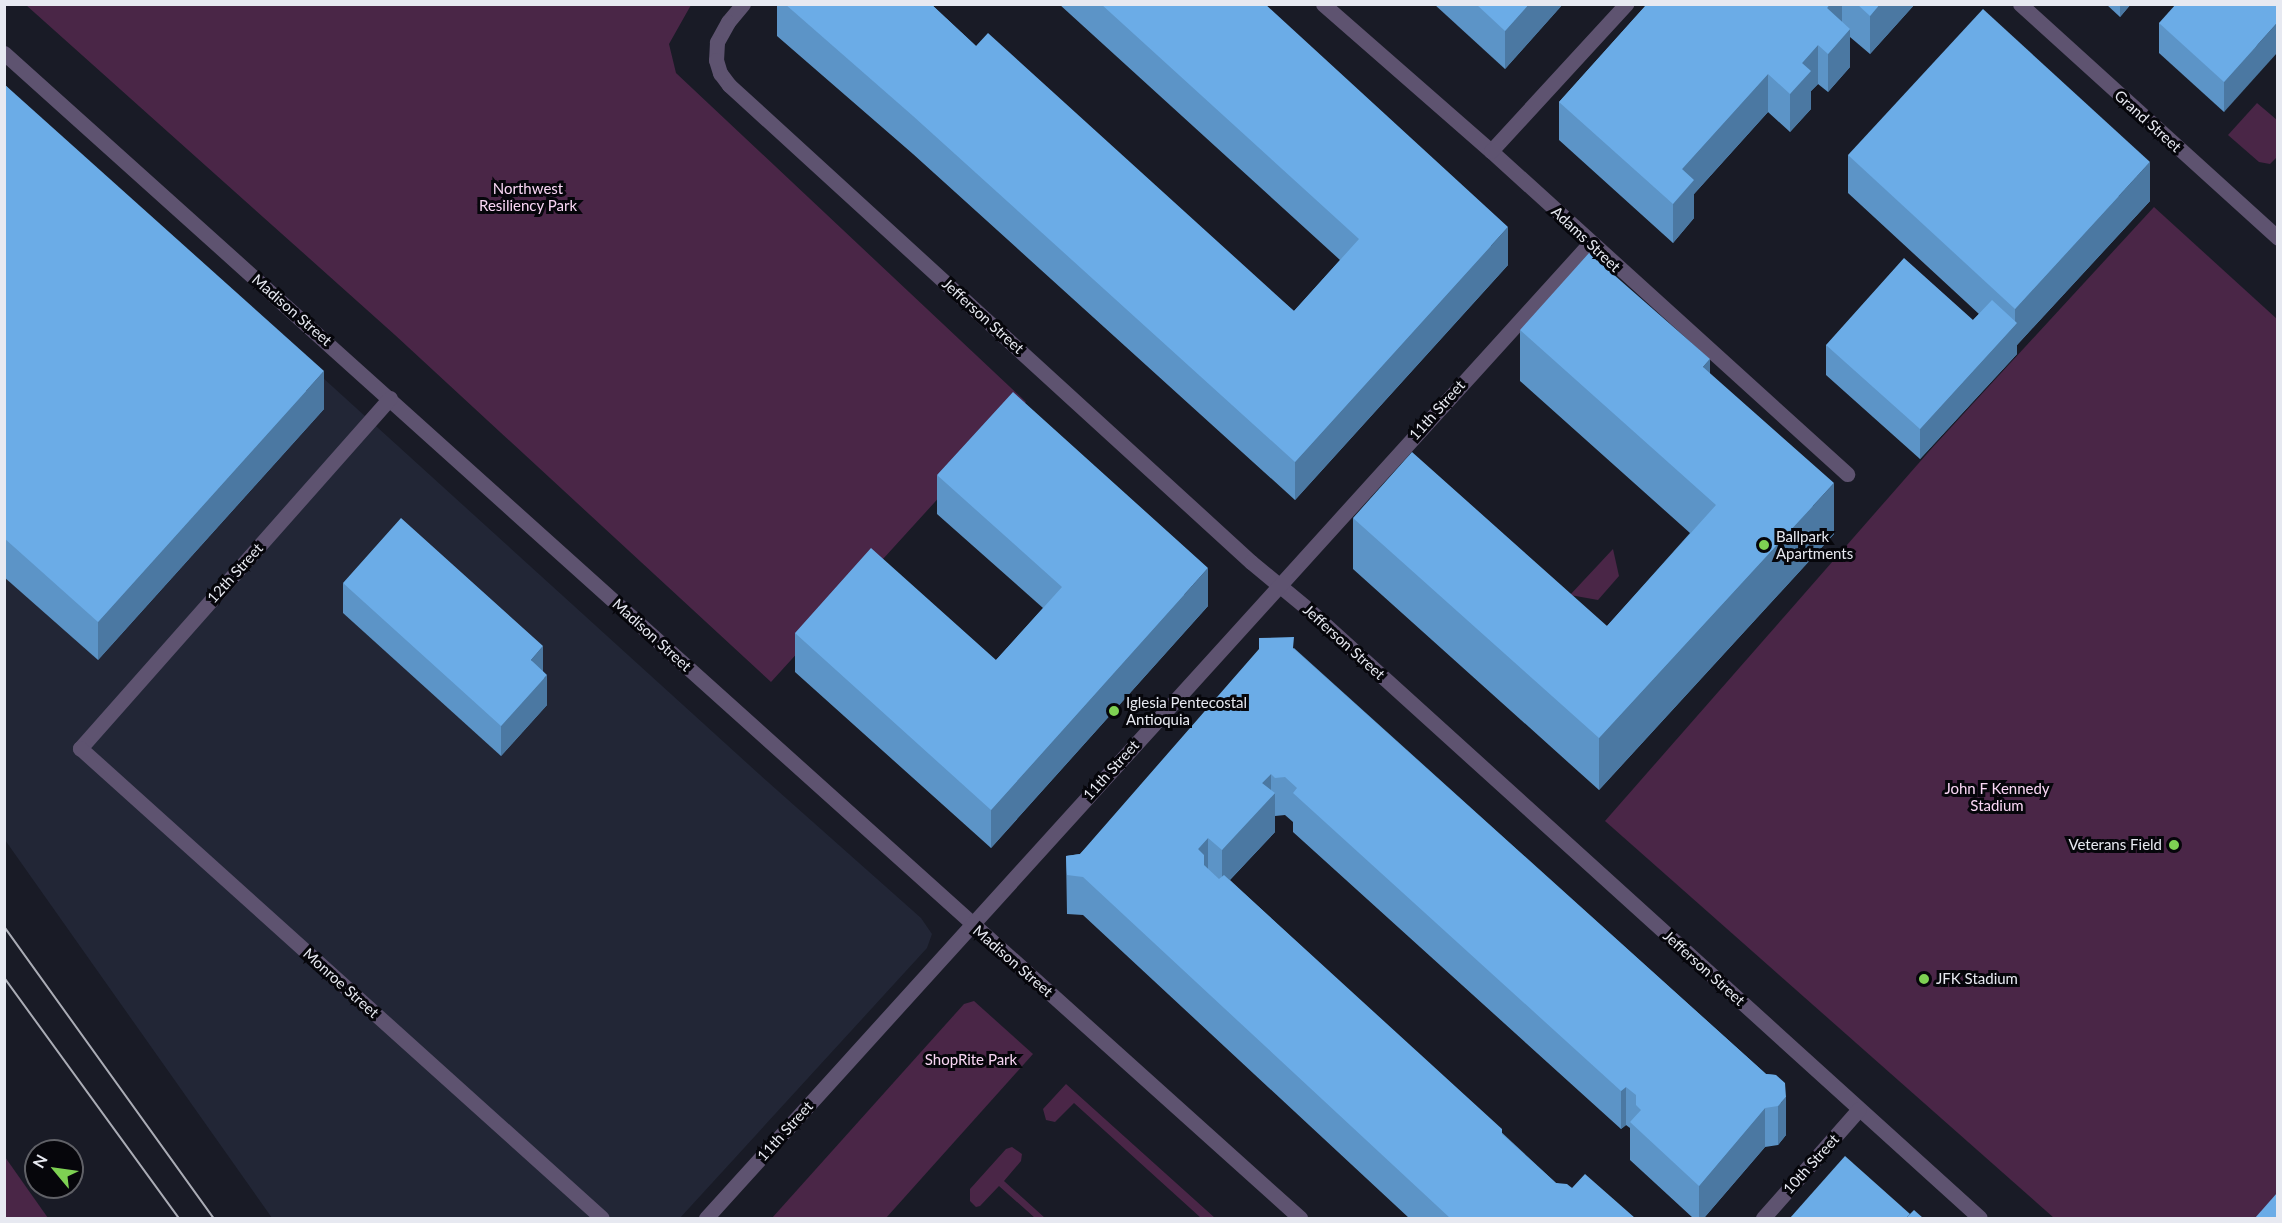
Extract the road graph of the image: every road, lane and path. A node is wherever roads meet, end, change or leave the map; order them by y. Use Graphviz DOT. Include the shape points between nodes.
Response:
graph roads {
  1 [pos="743,4"];
  2 [pos="1323,4"];
  3 [pos="1626,4"];
  4 [pos="2020,4"];
  5 [pos="4,53"];
  6 [pos="1491,151"];
  7 [pos="2277,238"];
  8 [pos="1590,243"];
  9 [pos="390,398"];
  10 [pos="1847,474"];
  11 [pos="1278,584"];
  12 [pos="80,748"];
  13 [pos="971,925"];
  14 [pos="1859,1109"];
  15 [pos="602,1218"];
  16 [pos="706,1218"];
  17 [pos="1300,1218"];
  18 [pos="1763,1218"];
  19 [pos="1980,1218"];
  1 -- 11 [label="street, Jefferson Street" via="717,42 716,60 729,85"];
  2 -- 6 [label="street, Adams Street"];
  3 -- 6 [label="street"];
  4 -- 7 [label="street, Grand Street"];
  5 -- 9 [label="street, Madison Street"];
  6 -- 8 [label="street, Adams Street"];
  8 -- 10 [label="street, Adams Street"];
  8 -- 11 [label="street, 11th Street"];
  9 -- 12 [label="street, 12th Street"];
  9 -- 13 [label="street, Madison Street"];
  11 -- 13 [label="street, 11th Street"];
  11 -- 14 [label="street, Jefferson Street"];
  12 -- 15 [label="street, Monroe Street"];
  13 -- 16 [label="street, 11th Street"];
  13 -- 17 [label="street, Madison Street"];
  14 -- 18 [label="street, 10th Street"];
  14 -- 19 [label="street, Jefferson Street"];
}
